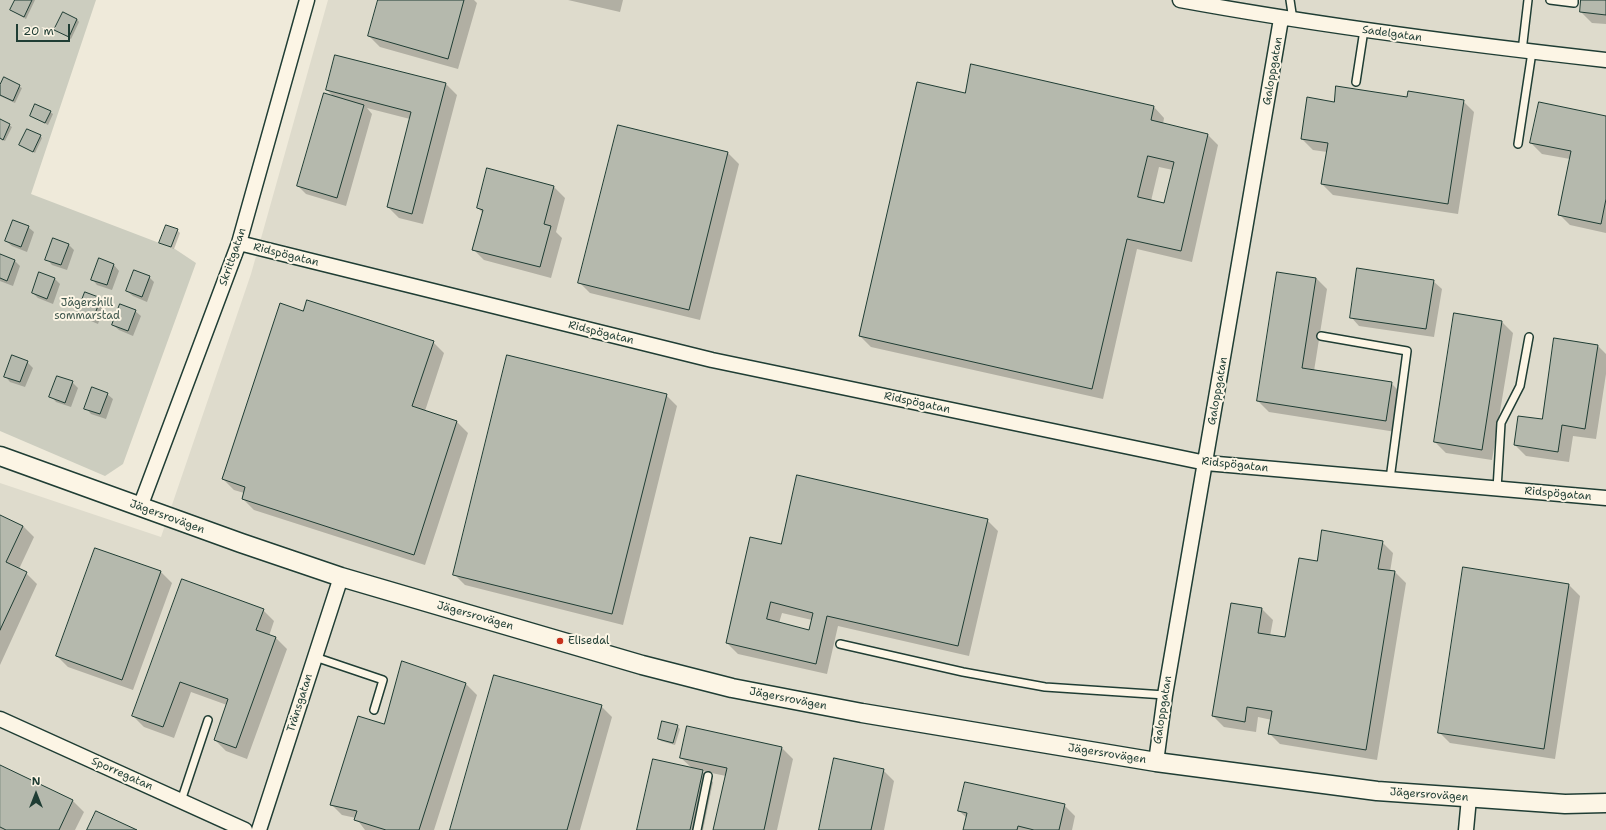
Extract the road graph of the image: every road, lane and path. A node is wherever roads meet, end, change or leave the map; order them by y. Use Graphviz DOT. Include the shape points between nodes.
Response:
graph roads {
  1 [pos="307,0"];
  2 [pos="1180,0"];
  3 [pos="1290,0"];
  4 [pos="1528,0"];
  5 [pos="1550,0"];
  6 [pos="1574,0"];
  7 [pos="1287,20"];
  8 [pos="1364,30"];
  9 [pos="1527,51"];
  10 [pos="1606,60"];
  11 [pos="1356,82"];
  12 [pos="1518,144"];
  13 [pos="239,243"];
  14 [pos="1321,336"];
  15 [pos="1529,337"];
  16 [pos="0,456"];
  17 [pos="1206,463"];
  18 [pos="1390,479"];
  19 [pos="1497,489"];
  20 [pos="1606,498"];
  21 [pos="140,507"];
  22 [pos="341,576"];
  23 [pos="840,644"];
  24 [pos="315,657"];
  25 [pos="1165,695"];
  26 [pos="374,710"];
  27 [pos="0,719"];
  28 [pos="208,720"];
  29 [pos="1156,762"];
  30 [pos="708,776"];
  31 [pos="1469,798"];
  32 [pos="181,801"];
  33 [pos="1606,803"];
  34 [pos="245,830"];
  35 [pos="259,830"];
  36 [pos="696,830"];
  37 [pos="1466,830"];
  1 -- 13 [label="street, Skrittgatan"];
  2 -- 7 [label="street, Sadelgatan"];
  3 -- 7 [label="lane"];
  4 -- 9 [label="lane"];
  5 -- 6 [label="lane" via="1574,3"];
  7 -- 8 [label="street, Sadelgatan"];
  7 -- 17 [label="street, Galoppgatan"];
  8 -- 9 [label="street, Sadelgatan"];
  8 -- 11 [label="lane"];
  9 -- 10 [label="street, Sadelgatan"];
  9 -- 12 [label="lane"];
  13 -- 17 [label="street, Ridspögatan" via="712,360"];
  13 -- 21 [label="street, Skrittgatan"];
  14 -- 18 [label="lane" via="1407,351"];
  15 -- 19 [label="lane" via="1520,386 1501,423"];
  16 -- 21 [label="street, Jägersrovägen"];
  17 -- 18 [label="street, Ridspögatan"];
  17 -- 25 [label="street, Galoppgatan"];
  18 -- 19 [label="street, Ridspögatan"];
  19 -- 20 [label="street, Ridspögatan"];
  21 -- 22 [label="street, Jägersrovägen"];
  22 -- 24 [label="street, Tränsgatan"];
  22 -- 29 [label="street, Jägersrovägen" via="642,665 732,688 862,713"];
  23 -- 25 [label="lane" via="963,672 1045,687"];
  24 -- 26 [label="lane" via="383,680"];
  24 -- 35 [label="street, Tränsgatan"];
  25 -- 29 [label="street, Galoppgatan"];
  27 -- 32 [label="street, Sporregatan"];
  28 -- 32 [label="lane"];
  29 -- 31 [label="street, Jägersrovägen" via="1377,791"];
  30 -- 36 [label="lane"];
  31 -- 33 [label="street, Jägersrovägen" via="1566,804"];
  31 -- 37 [label="street"];
  32 -- 34 [label="street, Sporregatan"];
}
